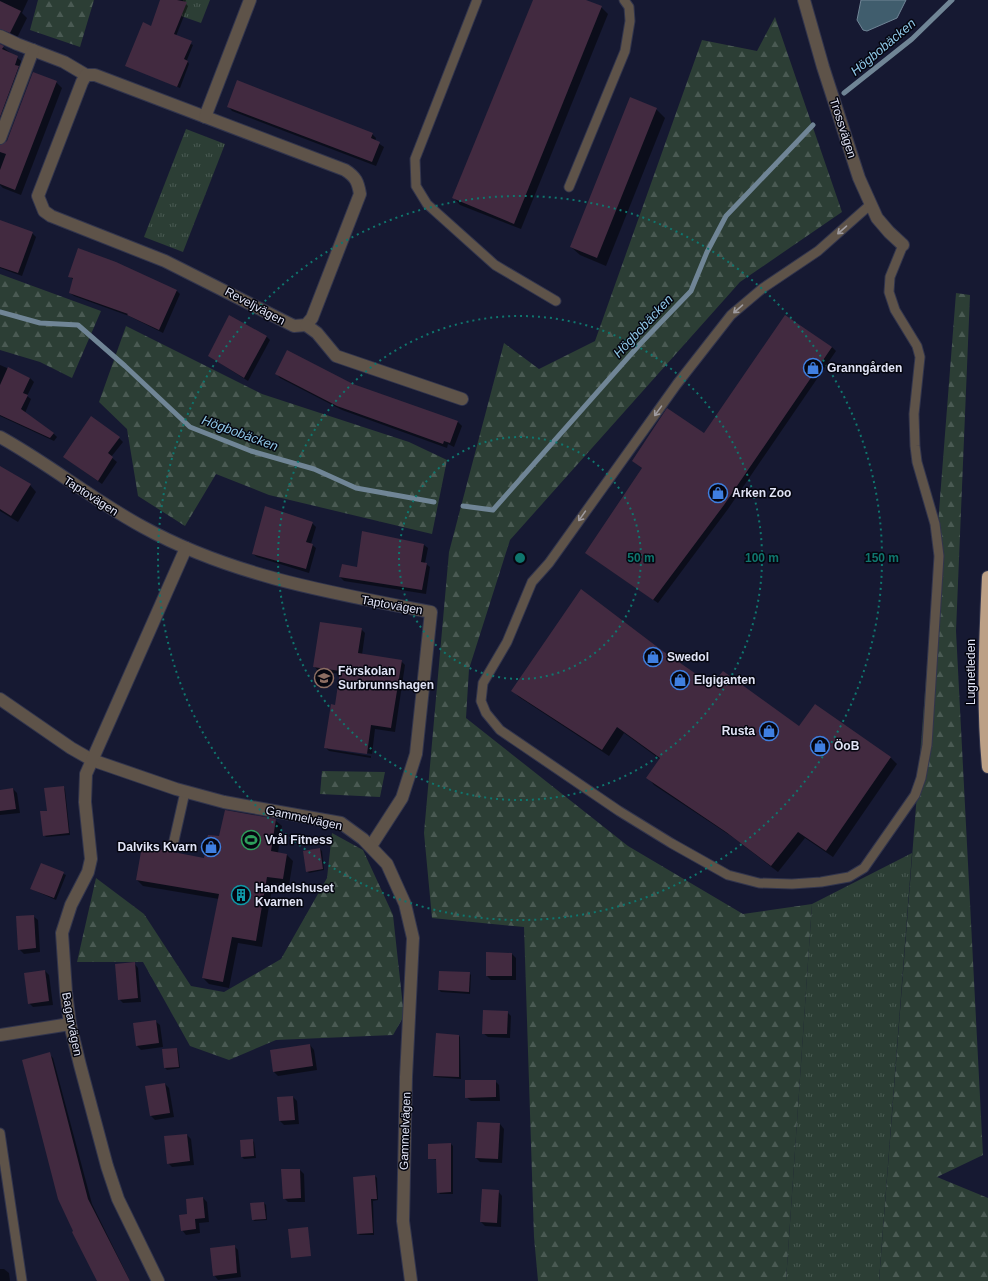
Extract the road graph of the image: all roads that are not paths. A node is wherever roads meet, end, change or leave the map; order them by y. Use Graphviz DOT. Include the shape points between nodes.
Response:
graph roads {
  1 [pos="250,0"];
  2 [pos="477,0"];
  3 [pos="624,0"];
  4 [pos="804,0"];
  5 [pos="0,36"];
  6 [pos="33,50"];
  7 [pos="86,75"];
  8 [pos="205,117"];
  9 [pos="0,138"];
  10 [pos="569,187"];
  11 [pos="871,204"];
  12 [pos="903,245"];
  13 [pos="556,301"];
  14 [pos="306,325"];
  15 [pos="462,399"];
  16 [pos="0,436"];
  17 [pos="186,548"];
  18 [pos="988,577"];
  19 [pos="0,699"];
  20 [pos="92,760"];
  21 [pos="988,767"];
  22 [pos="185,792"];
  23 [pos="173,845"];
  24 [pos="371,846"];
  25 [pos="70,1024"];
  26 [pos="0,1035"];
  27 [pos="0,1133"];
  28 [pos="22,1281"];
  29 [pos="158,1281"];
  30 [pos="411,1281"];
  1 -- 8 [label="street"];
  2 -- 13 [label="lane" via="415,159 416,186 428,204 495,265"];
  3 -- 10 [label="lane" via="629,7 630,21 625,51"];
  4 -- 11 [label="street, Trossvägen" via="859,178"];
  5 -- 6 [label="street"];
  6 -- 7 [label="street" via="64,62"];
  6 -- 9 [label="street"];
  7 -- 8 [label="street" via="95,75"];
  7 -- 14 [label="street, Reveljvägen" via="38,196 44,211 165,261 294,326"];
  8 -- 14 [label="street" via="346,170 356,179 360,194 312,318"];
  11 -- 12 [label="street, Trossvägen" via="878,218"];
  11 -- 12 [label="lane, one-way" via="818,251 763,288 732,315 677,384 549,563 532,582 507,642 483,683 480,701 500,730 570,780 728,875 759,883 821,882 849,877 864,868 915,795 921,778 927,745 939,556 934,524 917,462 914,414 920,357 917,346 895,310 889,292 890,276"];
  14 -- 15 [label="street" via="317,333 336,356"];
  16 -- 17 [label="street, Taptovägen" via="104,505"];
  17 -- 20 [label="street"];
  17 -- 24 [label="street, Taptovägen" via="282,582 431,612 416,754 402,798"];
  18 -- 21 [label="highway, Lugnetleden" via="985,629"];
  19 -- 20 [label="street, Gammelvägen"];
  20 -- 22 [label="street, Gammelvägen"];
  20 -- 25 [label="street, Bagarvägen" via="85,784 91,860 62,932"];
  22 -- 23 [label="lane"];
  22 -- 24 [label="street, Gammelvägen" via="224,802 341,823"];
  24 -- 30 [label="street, Gammelvägen" via="390,868 405,904 413,938 403,1213"];
  25 -- 26 [label="street"];
  25 -- 29 [label="street, Bagarvägen" via="118,1199"];
  27 -- 28 [label="lane"];
}
